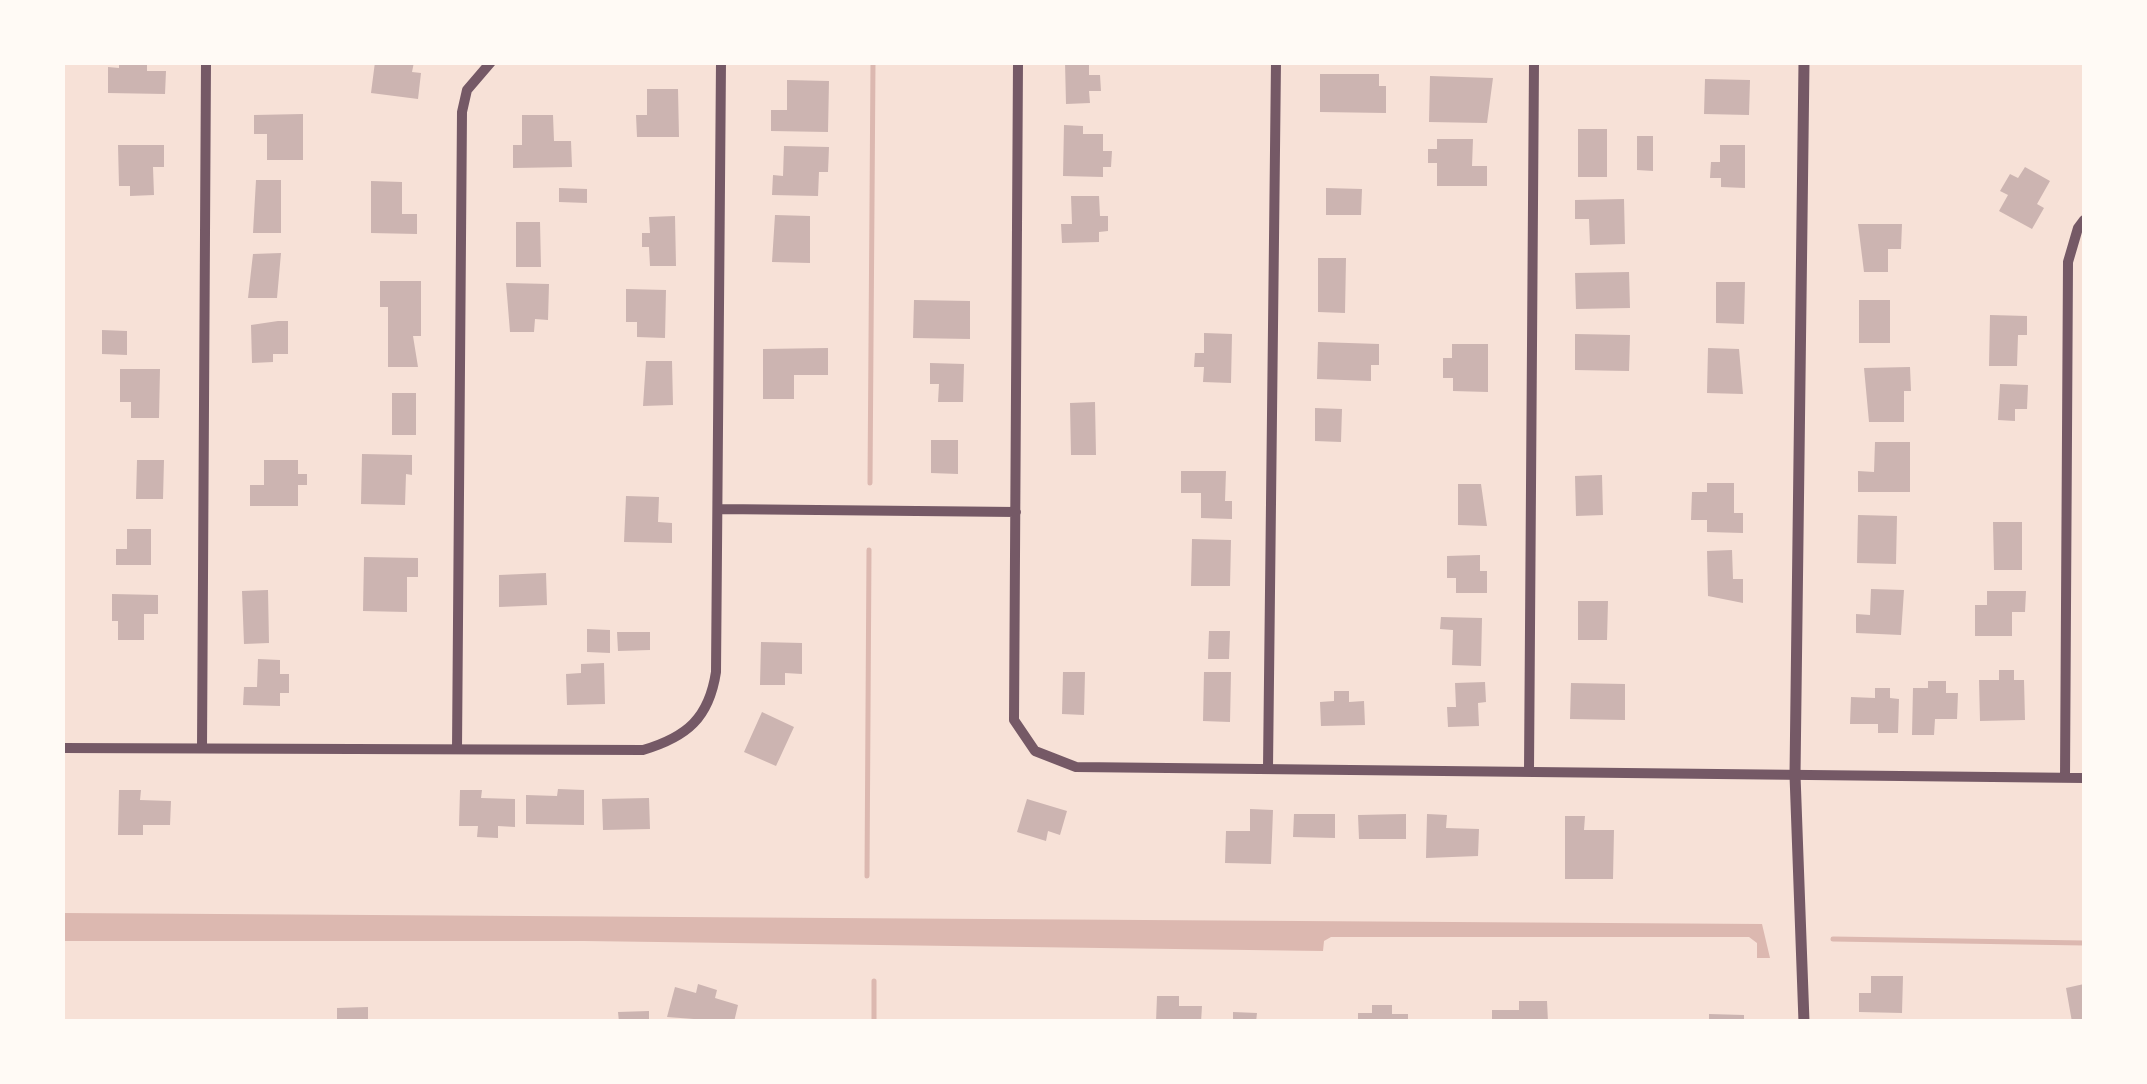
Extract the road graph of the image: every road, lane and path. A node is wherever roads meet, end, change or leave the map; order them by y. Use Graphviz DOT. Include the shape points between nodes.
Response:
graph roads {
  1 [pos="206,62"];
  2 [pos="491,62"];
  3 [pos="722,62"];
  4 [pos="1018,62"];
  5 [pos="1276,62"];
  6 [pos="1534,62"];
  7 [pos="1804,62"];
  8 [pos="2084,220"];
  9 [pos="718,509"];
  10 [pos="1016,512"];
  11 [pos="62,748"];
  12 [pos="202,748"];
  13 [pos="458,749"];
  14 [pos="1268,767"];
  15 [pos="1529,769"];
  16 [pos="1795,775"];
  17 [pos="2065,778"];
  18 [pos="2084,778"];
  19 [pos="1804,1022"];
  1 -- 12 [label="street"];
  2 -- 13 [label="street" via="467,90 462,112"];
  3 -- 9 [label="street"];
  4 -- 10 [label="street"];
  5 -- 14 [label="street"];
  6 -- 15 [label="street"];
  7 -- 16 [label="street"];
  8 -- 17 [label="street" via="2068,262"];
  9 -- 10 [label="street"];
  9 -- 13 [label="street" via="716,672 712,700 694,726 674,741 643,750"];
  10 -- 14 [label="street" via="1014,720 1035,750 1076,767"];
  11 -- 12 [label="street"];
  12 -- 13 [label="street"];
  14 -- 15 [label="street"];
  15 -- 16 [label="street"];
  16 -- 17 [label="street"];
  16 -- 19 [label="street"];
  17 -- 18 [label="street"];
}
